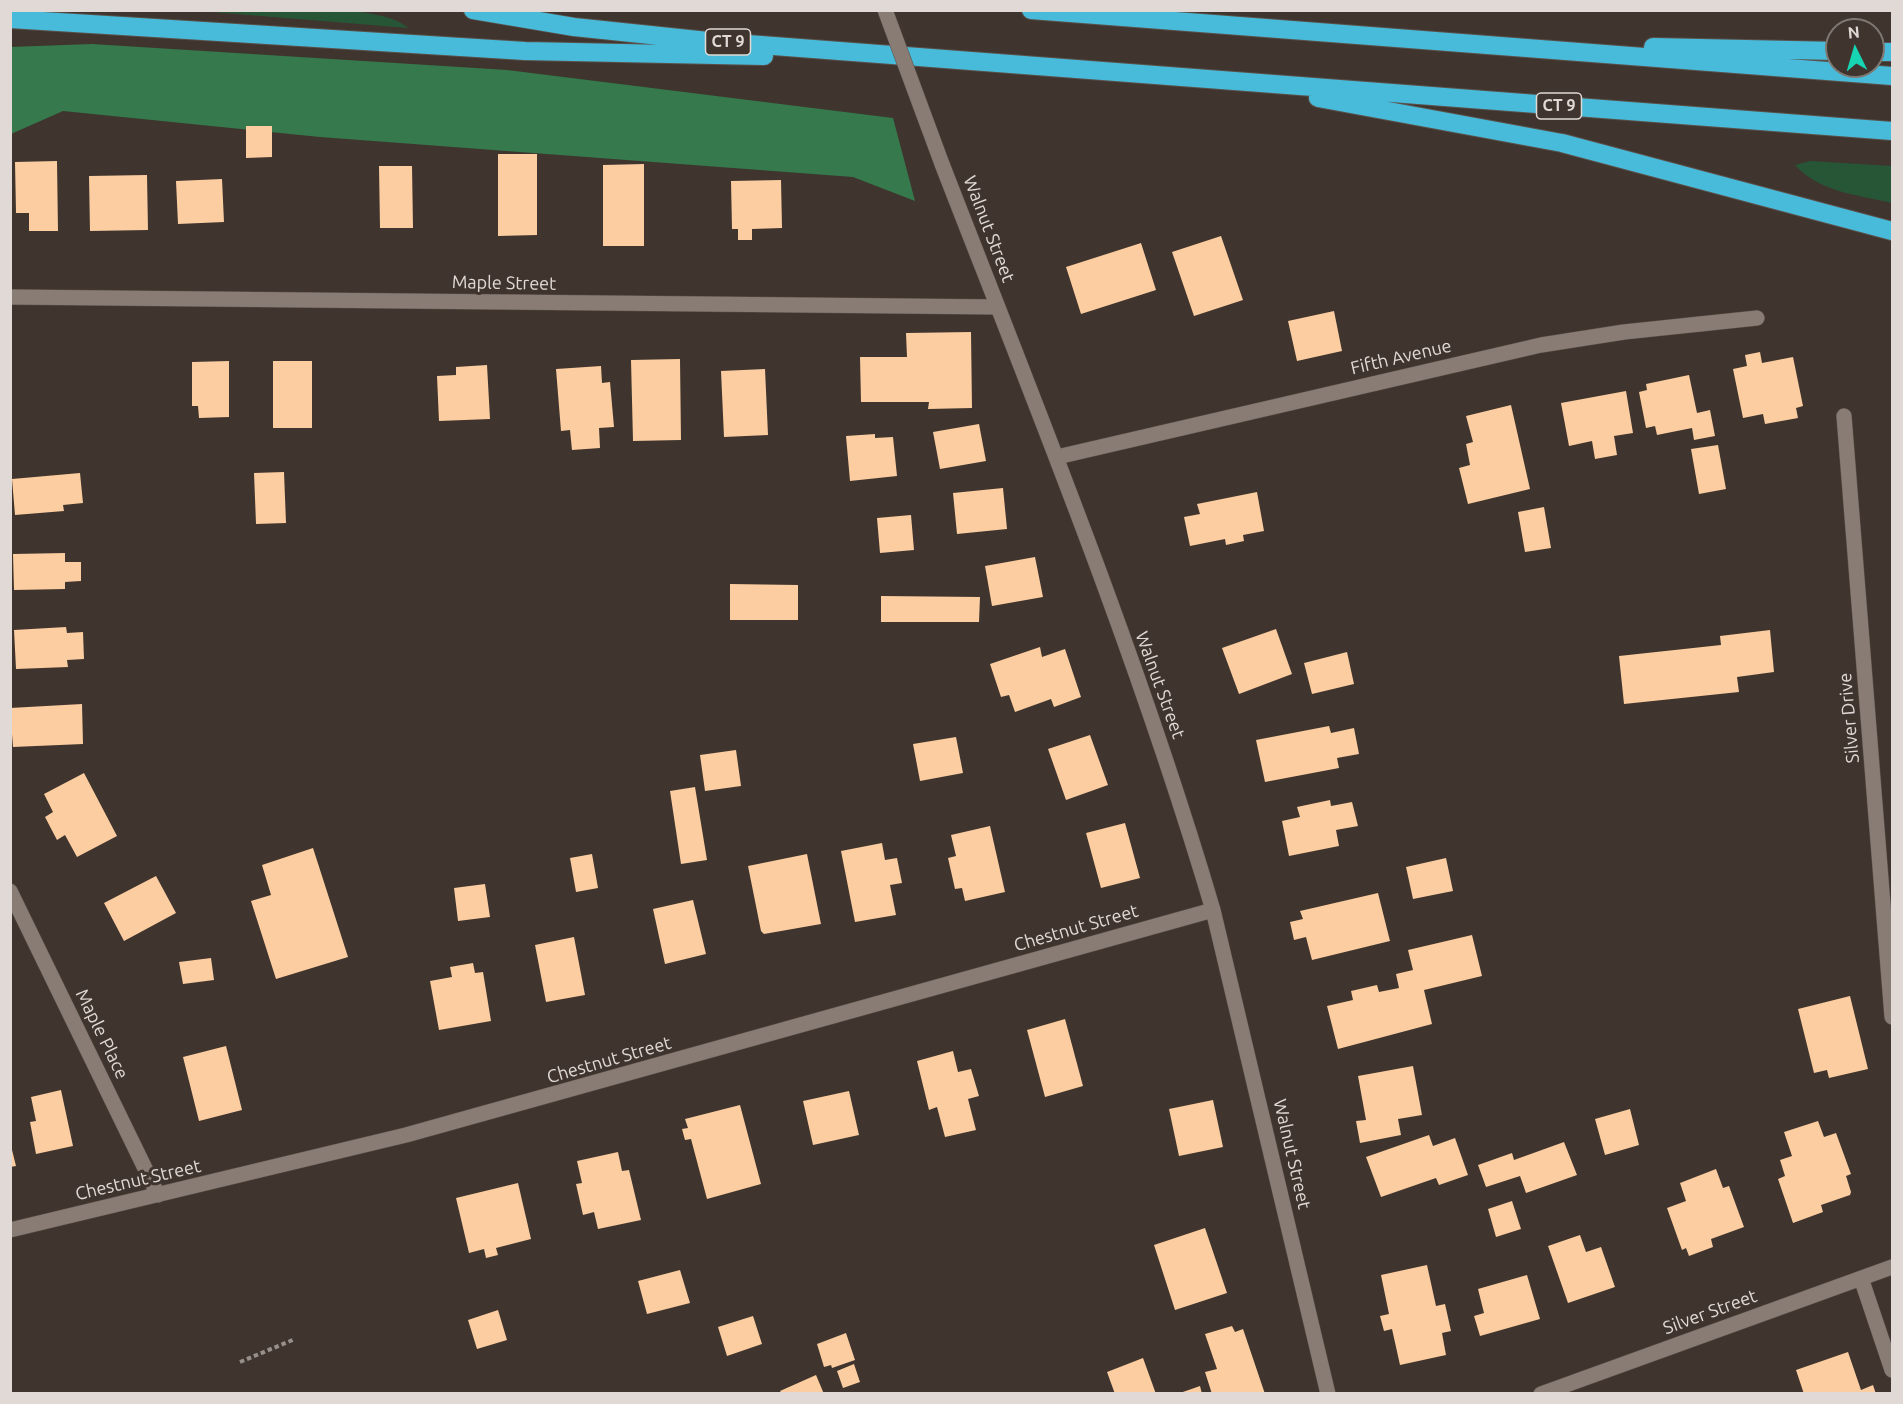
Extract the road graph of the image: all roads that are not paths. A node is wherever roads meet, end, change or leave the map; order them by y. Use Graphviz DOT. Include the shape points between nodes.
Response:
graph roads {
  1 [pos="473,10"];
  2 [pos="885,10"];
  3 [pos="1031,10"];
  4 [pos="10,19"];
  5 [pos="1430,41"];
  6 [pos="1825,51"];
  7 [pos="984,62"];
  8 [pos="1893,76"];
  9 [pos="1225,81"];
  10 [pos="1893,131"];
  11 [pos="1893,231"];
  12 [pos="10,297"];
  13 [pos="998,307"];
  14 [pos="1757,318"];
  15 [pos="1844,416"];
  16 [pos="1057,458"];
  17 [pos="10,891"];
  18 [pos="1213,910"];
  19 [pos="1893,1017"];
  20 [pos="158,1195"];
  21 [pos="10,1230"];
  22 [pos="1893,1268"];
  23 [pos="1862,1278"];
  24 [pos="1893,1370"];
  25 [pos="1329,1394"];
  26 [pos="1541,1394"];
  1 -- 7 [label="highway, CT 9" via="630,33"];
  2 -- 13 [label="street, Walnut Street, bridge"];
  3 -- 5 [label="highway"];
  4 -- 7 [label="highway" via="525,51"];
  5 -- 6 [label="highway"];
  5 -- 8 [label="highway"];
  7 -- 9 [label="highway, CT 9"];
  9 -- 10 [label="highway, CT 9"];
  9 -- 11 [label="highway" via="1562,143"];
  12 -- 13 [label="street, Maple Street"];
  13 -- 16 [label="street, Walnut Street"];
  14 -- 16 [label="street, Fifth Avenue" via="1541,345"];
  15 -- 19 [label="street, Silver Drive"];
  16 -- 18 [label="street, Walnut Street" via="1166,759"];
  17 -- 20 [label="street, Maple Place"];
  18 -- 20 [label="street, Chestnut Street" via="562,1093"];
  18 -- 25 [label="street, Walnut Street"];
  20 -- 21 [label="street, Chestnut Street"];
  22 -- 23 [label="street, Silver Street"];
  23 -- 24 [label="street"];
  23 -- 26 [label="street, Silver Street"];
}
